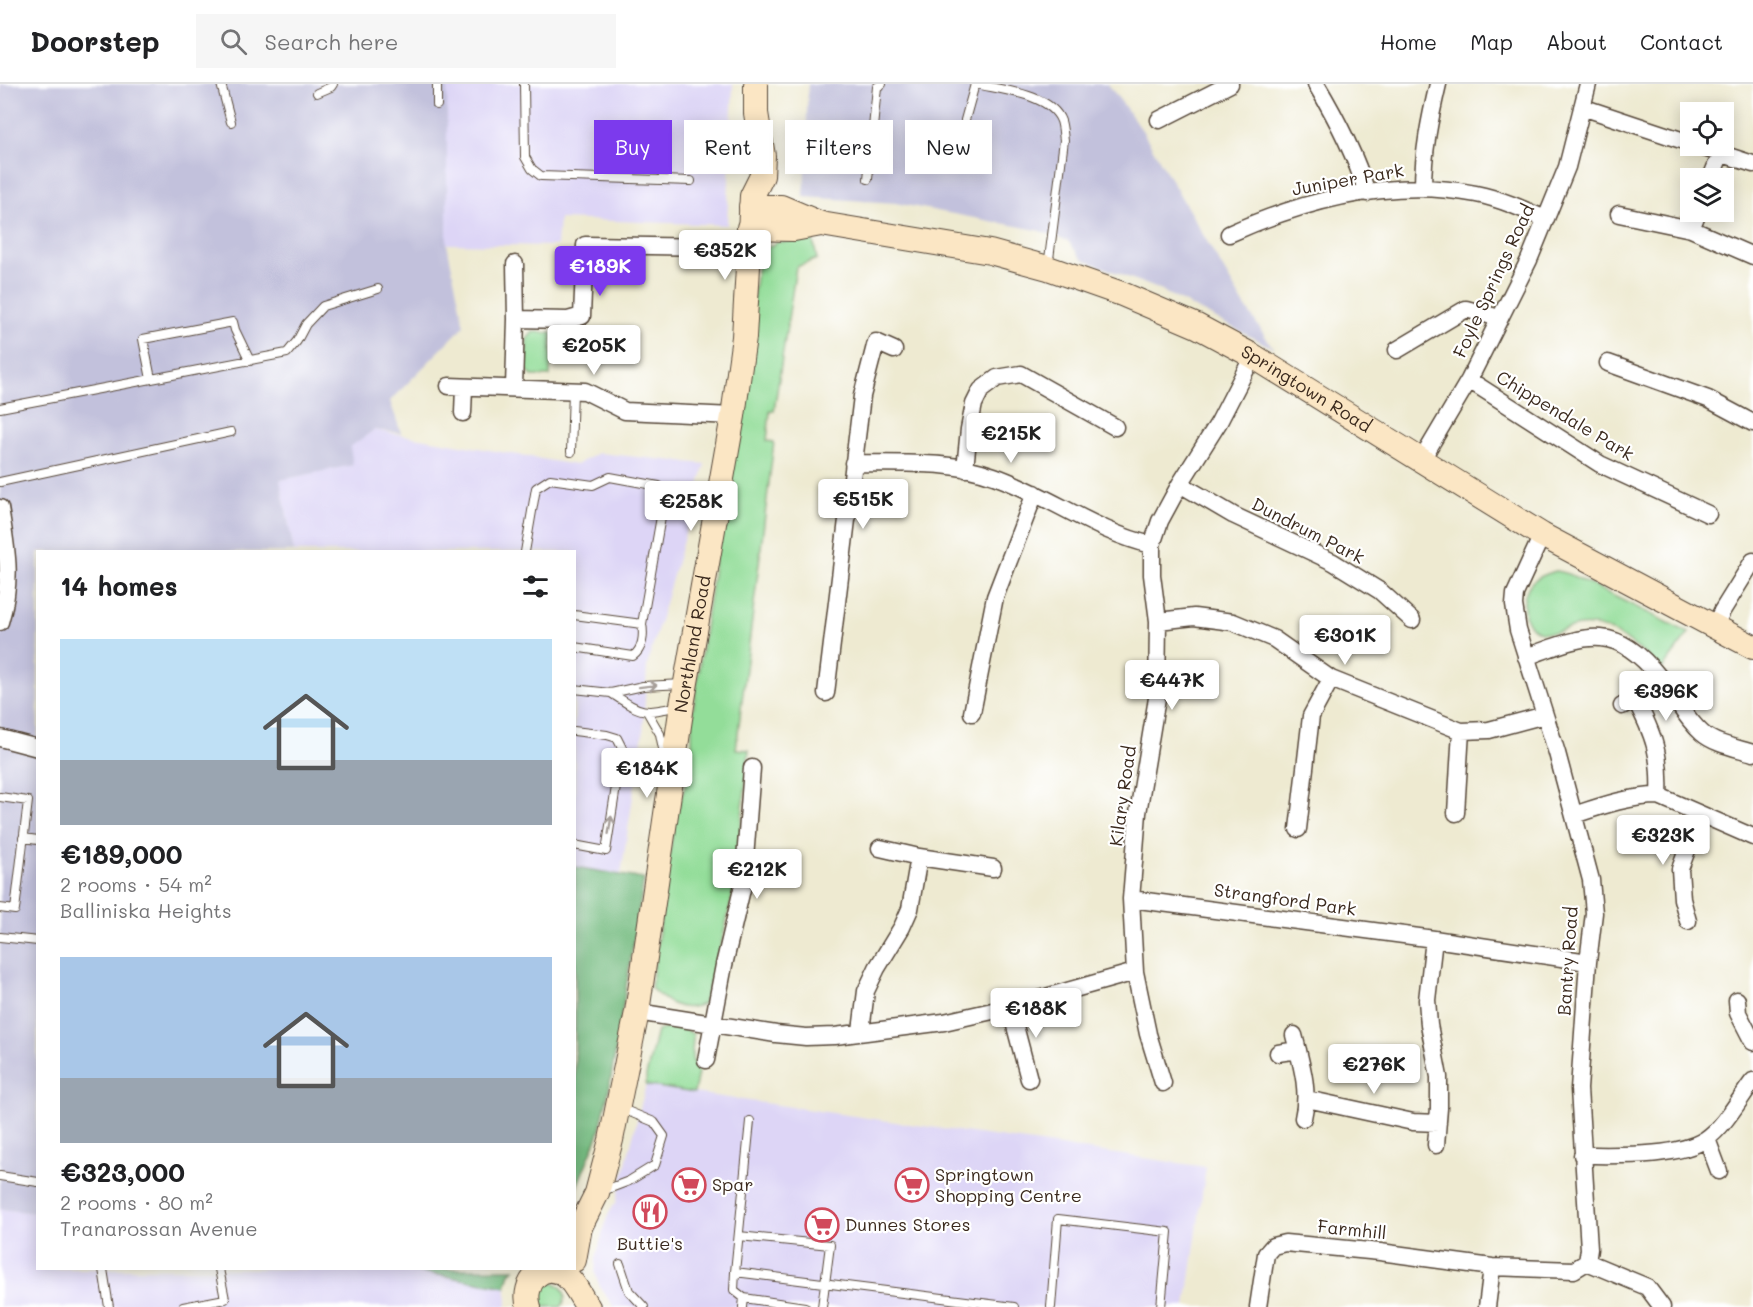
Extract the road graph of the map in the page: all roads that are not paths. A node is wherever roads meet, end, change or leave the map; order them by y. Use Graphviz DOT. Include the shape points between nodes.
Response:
graph roads {
  1 [pos="221,84"];
  2 [pos="333,84"];
  3 [pos="437,84"];
  4 [pos="524,84"];
  5 [pos="756,84"];
  6 [pos="882,84"];
  7 [pos="976,84"];
  8 [pos="1230,84"];
  9 [pos="1316,84"];
  10 [pos="1438,84"];
  11 [pos="1588,84"];
  12 [pos="317,93"];
  13 [pos="437,105"];
  14 [pos="1582,107"];
  15 [pos="965,120"];
  16 [pos="1159,120"];
  17 [pos="231,122"];
  18 [pos="1680,140"];
  19 [pos="1730,156"];
  20 [pos="1753,164"];
  21 [pos="868,179"];
  22 [pos="691,182"];
  23 [pos="1423,187"];
  24 [pos="1366,193"];
  25 [pos="750,211"];
  26 [pos="1619,214"];
  27 [pos="1545,219"];
  28 [pos="1694,222"];
  29 [pos="1691,229"];
  30 [pos="1229,234"];
  31 [pos="715,247"];
  32 [pos="1753,256"];
  33 [pos="515,264"];
  34 [pos="1048,268"];
  35 [pos="378,289"];
  36 [pos="516,319"];
  37 [pos="1499,320"];
  38 [pos="894,350"];
  39 [pos="1397,350"];
  40 [pos="1253,356"];
  41 [pos="250,361"];
  42 [pos="1608,363"];
  43 [pos="151,379"];
  44 [pos="1469,380"];
  45 [pos="514,387"];
  46 [pos="573,390"];
  47 [pos="0,408"];
  48 [pos="464,413"];
  49 [pos="733,416"];
  50 [pos="1753,423"];
  51 [pos="1115,427"];
  52 [pos="231,432"];
  53 [pos="571,452"];
  54 [pos="1421,461"];
  55 [pos="854,463"];
  56 [pos="965,469"];
  57 [pos="0,482"];
  58 [pos="1180,484"];
  59 [pos="1035,494"];
  60 [pos="0,508"];
  61 [pos="1708,514"];
  62 [pos="1542,536"];
  63 [pos="1152,545"];
  64 [pos="525,550"];
  65 [pos="1753,561"];
  66 [pos="576,615"];
  67 [pos="1412,620"];
  68 [pos="1158,621"];
  69 [pos="0,622"];
  70 [pos="642,624"];
  71 [pos="1714,628"];
  72 [pos="576,647"];
  73 [pos="1753,647"];
  74 [pos="1526,657"];
  75 [pos="1332,680"];
  76 [pos="576,689"];
  77 [pos="611,693"];
  78 [pos="826,693"];
  79 [pos="684,694"];
  80 [pos="1622,706"];
  81 [pos="648,713"];
  82 [pos="972,713"];
  83 [pos="1545,715"];
  84 [pos="576,731"];
  85 [pos="1461,731"];
  86 [pos="0,738"];
  87 [pos="36,747"];
  88 [pos="1753,753"];
  89 [pos="752,768"];
  90 [pos="670,786"];
  91 [pos="1659,796"];
  92 [pos="0,797"];
  93 [pos="1456,813"];
  94 [pos="1574,814"];
  95 [pos="1700,815"];
  96 [pos="1298,829"];
  97 [pos="1753,837"];
  98 [pos="23,838"];
  99 [pos="36,840"];
  100 [pos="576,845"];
  101 [pos="880,848"];
  102 [pos="919,857"];
  103 [pos="993,868"];
  104 [pos="1131,899"];
  105 [pos="0,908"];
  106 [pos="1688,921"];
  107 [pos="0,937"];
  108 [pos="1434,939"];
  109 [pos="36,941"];
  110 [pos="1588,962"];
  111 [pos="1135,972"];
  112 [pos="1737,1000"];
  113 [pos="1010,1006"];
  114 [pos="637,1012"];
  115 [pos="712,1024"];
  116 [pos="861,1031"];
  117 [pos="1753,1042"];
  118 [pos="1278,1053"];
  119 [pos="705,1060"];
  120 [pos="1032,1068"];
  121 [pos="1753,1080"];
  122 [pos="1163,1083"];
  123 [pos="1306,1099"];
  124 [pos="618,1107"];
  125 [pos="1303,1118"];
  126 [pos="750,1121"];
  127 [pos="1438,1123"];
  128 [pos="1707,1138"];
  129 [pos="1436,1145"];
  130 [pos="1582,1155"];
  131 [pos="1719,1171"];
  132 [pos="0,1176"];
  133 [pos="36,1182"];
  134 [pos="597,1192"];
  135 [pos="577,1230"];
  136 [pos="739,1236"];
  137 [pos="1587,1262"];
  138 [pos="620,1264"];
  139 [pos="1492,1267"];
  140 [pos="102,1270"];
  141 [pos="219,1270"];
  142 [pos="543,1271"];
  143 [pos="735,1272"];
  144 [pos="825,1284"];
  145 [pos="576,1286"];
  146 [pos="743,1303"];
  147 [pos="526,1304"];
  148 [pos="780,1306"];
  149 [pos="109,1307"];
  150 [pos="183,1307"];
  151 [pos="644,1307"];
  152 [pos="805,1307"];
  153 [pos="822,1307"];
  154 [pos="1014,1307"];
  155 [pos="1052,1307"];
  156 [pos="1161,1307"];
  157 [pos="1258,1307"];
  158 [pos="1487,1307"];
  159 [pos="1662,1307"];
  1 -- 17 [label="lane"];
  2 -- 12 [label="lane"];
  3 -- 13 [label="lane"];
  4 -- 22 [label="lane" via="525,157 541,177"];
  5 -- 25 [label="main road, Northland Road" via="762,176"];
  6 -- 21 [label="lane" via="877,87"];
  7 -- 15 [label="lane"];
  7 -- 34 [label="lane" via="1040,99 1061,121 1064,140"];
  8 -- 16 [label="street"];
  9 -- 24 [label="street" via="1358,163"];
  10 -- 23 [label="street" via="1426,143"];
  11 -- 14 [label="street, Foyle Springs Road"];
  14 -- 18 [label="street"];
  14 -- 27 [label="street, Foyle Springs Road" via="1567,167"];
  19 -- 20 [label="street"];
  23 -- 24 [label="street, Juniper Park"];
  23 -- 27 [label="street, Juniper Park" via="1486,196"];
  24 -- 30 [label="street, Juniper Park" via="1316,202"];
  25 -- 34 [label="main road, Springtown Road" via="781,207 821,224 990,252"];
  25 -- 49 [label="main road, Northland Road" via="744,337"];
  26 -- 29 [label="street"];
  27 -- 37 [label="street, Foyle Springs Road"];
  28 -- 29 [label="street"];
  29 -- 32 [label="street"];
  31 -- 36 [label="street" via="585,246 582,316 568,320"];
  33 -- 36 [label="street"];
  34 -- 40 [label="main road, Springtown Road" via="1197,326"];
  35 -- 41 [label="lane" via="323,306 287,353"];
  36 -- 45 [label="street"];
  37 -- 39 [label="street" via="1466,309"];
  37 -- 44 [label="street, Foyle Springs Road"];
  38 -- 55 [label="street" via="876,342 862,396"];
  40 -- 54 [label="main road, Springtown Road"];
  40 -- 58 [label="street, Kilary Road" via="1219,422"];
  41 -- 43 [label="lane"];
  41 -- 43 [label="lane" via="233,322 143,339"];
  42 -- 50 [label="street" via="1708,399"];
  43 -- 47 [label="lane"];
  44 -- 54 [label="street, Foyle Springs Road"];
  44 -- 61 [label="street, Chippendale Park" via="1600,464"];
  45 -- 46 [label="street"];
  45 -- 48 [label="street" via="456,387"];
  46 -- 49 [label="street" via="585,391 625,411"];
  46 -- 53 [label="lane"];
  49 -- 79 [label="main road, Northland Road"];
  51 -- 56 [label="street" via="1021,374 997,378 981,390 974,404"];
  52 -- 57 [label="lane"];
  54 -- 62 [label="main road, Springtown Road"];
  55 -- 56 [label="street"];
  55 -- 78 [label="street"];
  56 -- 59 [label="street" via="993,475"];
  58 -- 63 [label="street, Kilary Road"];
  58 -- 67 [label="street, Dundrum Park" via="1233,515 1333,562 1380,591"];
  59 -- 63 [label="street" via="1105,531"];
  59 -- 82 [label="street" via="995,597"];
  60 -- 69 [label="street" via="8,557 7,597"];
  62 -- 71 [label="main road, Springtown Road"];
  62 -- 74 [label="street, Bantry Road" via="1515,594 1518,630"];
  63 -- 68 [label="street, Kilary Road"];
  64 -- 70 [label="lane" via="537,488 550,479 593,485 610,477 659,486 665,494"];
  65 -- 71 [label="street"];
  66 -- 70 [label="lane"];
  68 -- 75 [label="street" via="1194,617 1233,622 1274,639"];
  68 -- 104 [label="street, Kilary Road" via="1156,698 1138,813"];
  70 -- 72 [label="lane" via="641,646 633,656"];
  71 -- 73 [label="main road, Springtown Road"];
  74 -- 83 [label="street, Bantry Road"];
  74 -- 88 [label="street" via="1576,639 1607,638 1633,650 1660,678 1703,735"];
  75 -- 85 [label="street"];
  75 -- 96 [label="street" via="1311,716"];
  76 -- 77 [label="lane"];
  77 -- 79 [label="lane, one-way" via="643,686"];
  77 -- 81 [label="lane"];
  79 -- 81 [label="lane"];
  79 -- 90 [label="main road, Northland Road"];
  80 -- 91 [label="street" via="1635,699 1655,741 1660,768"];
  81 -- 90 [label="lane" via="660,734"];
  83 -- 85 [label="street" via="1489,730"];
  83 -- 94 [label="street, Bantry Road"];
  100 -- 84 [label="lane, one-way" via="606,851 622,748 617,738"];
  85 -- 93 [label="street"];
  86 -- 87 [label="street"];
  89 -- 115 [label="street" via="743,885"];
  90 -- 114 [label="main road, Northland Road"];
  91 -- 94 [label="street"];
  91 -- 95 [label="street"];
  92 -- 98 [label="lane" via="28,801"];
  94 -- 110 [label="street, Bantry Road" via="1592,891 1594,913"];
  95 -- 97 [label="street"];
  95 -- 106 [label="street" via="1680,869"];
  98 -- 99 [label="lane"];
  98 -- 105 [label="lane" via="15,910"];
  101 -- 102 [label="street"];
  102 -- 103 [label="street"];
  102 -- 116 [label="street" via="910,909 866,991"];
  104 -- 108 [label="street, Strangford Park"];
  104 -- 111 [label="street, Kilary Road"];
  107 -- 109 [label="lane"];
  108 -- 110 [label="street, Strangford Park"];
  108 -- 127 [label="street" via="1427,1000 1439,1077"];
  110 -- 130 [label="street, Bantry Road" via="1579,1089"];
  111 -- 113 [label="street"];
  111 -- 122 [label="street, Kilary Road"];
  112 -- 117 [label="street" via="1738,1014"];
  113 -- 116 [label="street" via="944,1022"];
  113 -- 120 [label="street"];
  114 -- 115 [label="street"];
  114 -- 124 [label="main road, Northland Road"];
  115 -- 116 [label="street" via="806,1036"];
  115 -- 119 [label="street"];
  118 -- 123 [label="street" via="1296,1043"];
  121 -- 128 [label="street"];
  123 -- 125 [label="street"];
  123 -- 127 [label="street" via="1413,1122"];
  124 -- 134 [label="main road, Northland Road"];
  124 -- 134 [label="lane" via="654,1122 663,1136 655,1165 629,1181"];
  126 -- 136 [label="lane"];
  127 -- 129 [label="street"];
  128 -- 130 [label="street" via="1691,1147 1645,1154"];
  128 -- 131 [label="street"];
  130 -- 137 [label="street, Bantry Road"];
  132 -- 133 [label="lane"];
  134 -- 135 [label="main road, Northland Road"];
  135 -- 145 [label="main road, Northland Road"];
  136 -- 143 [label="lane"];
  136 -- 144 [label="lane" via="830,1245"];
  137 -- 139 [label="street, Farmhill" via="1574,1270"];
  137 -- 159 [label="street" via="1647,1287"];
  138 -- 151 [label="lane" via="629,1291"];
  139 -- 157 [label="street, Farmhill" via="1285,1243 1273,1246 1266,1254"];
  139 -- 158 [label="street"];
  140 -- 149 [label="lane"];
  141 -- 150 [label="lane" via="225,1299"];
  142 -- 145 [label="main road" via="558,1271"];
  142 -- 147 [label="main road" via="529,1283"];
  143 -- 144 [label="lane"];
  143 -- 146 [label="lane" via="735,1290"];
  144 -- 153 [label="lane"];
  144 -- 154 [label="lane"];
  146 -- 148 [label="lane"];
  148 -- 152 [label="lane"];
  155 -- 156 [label="lane" via="1058,1219 1168,1232"];
}
